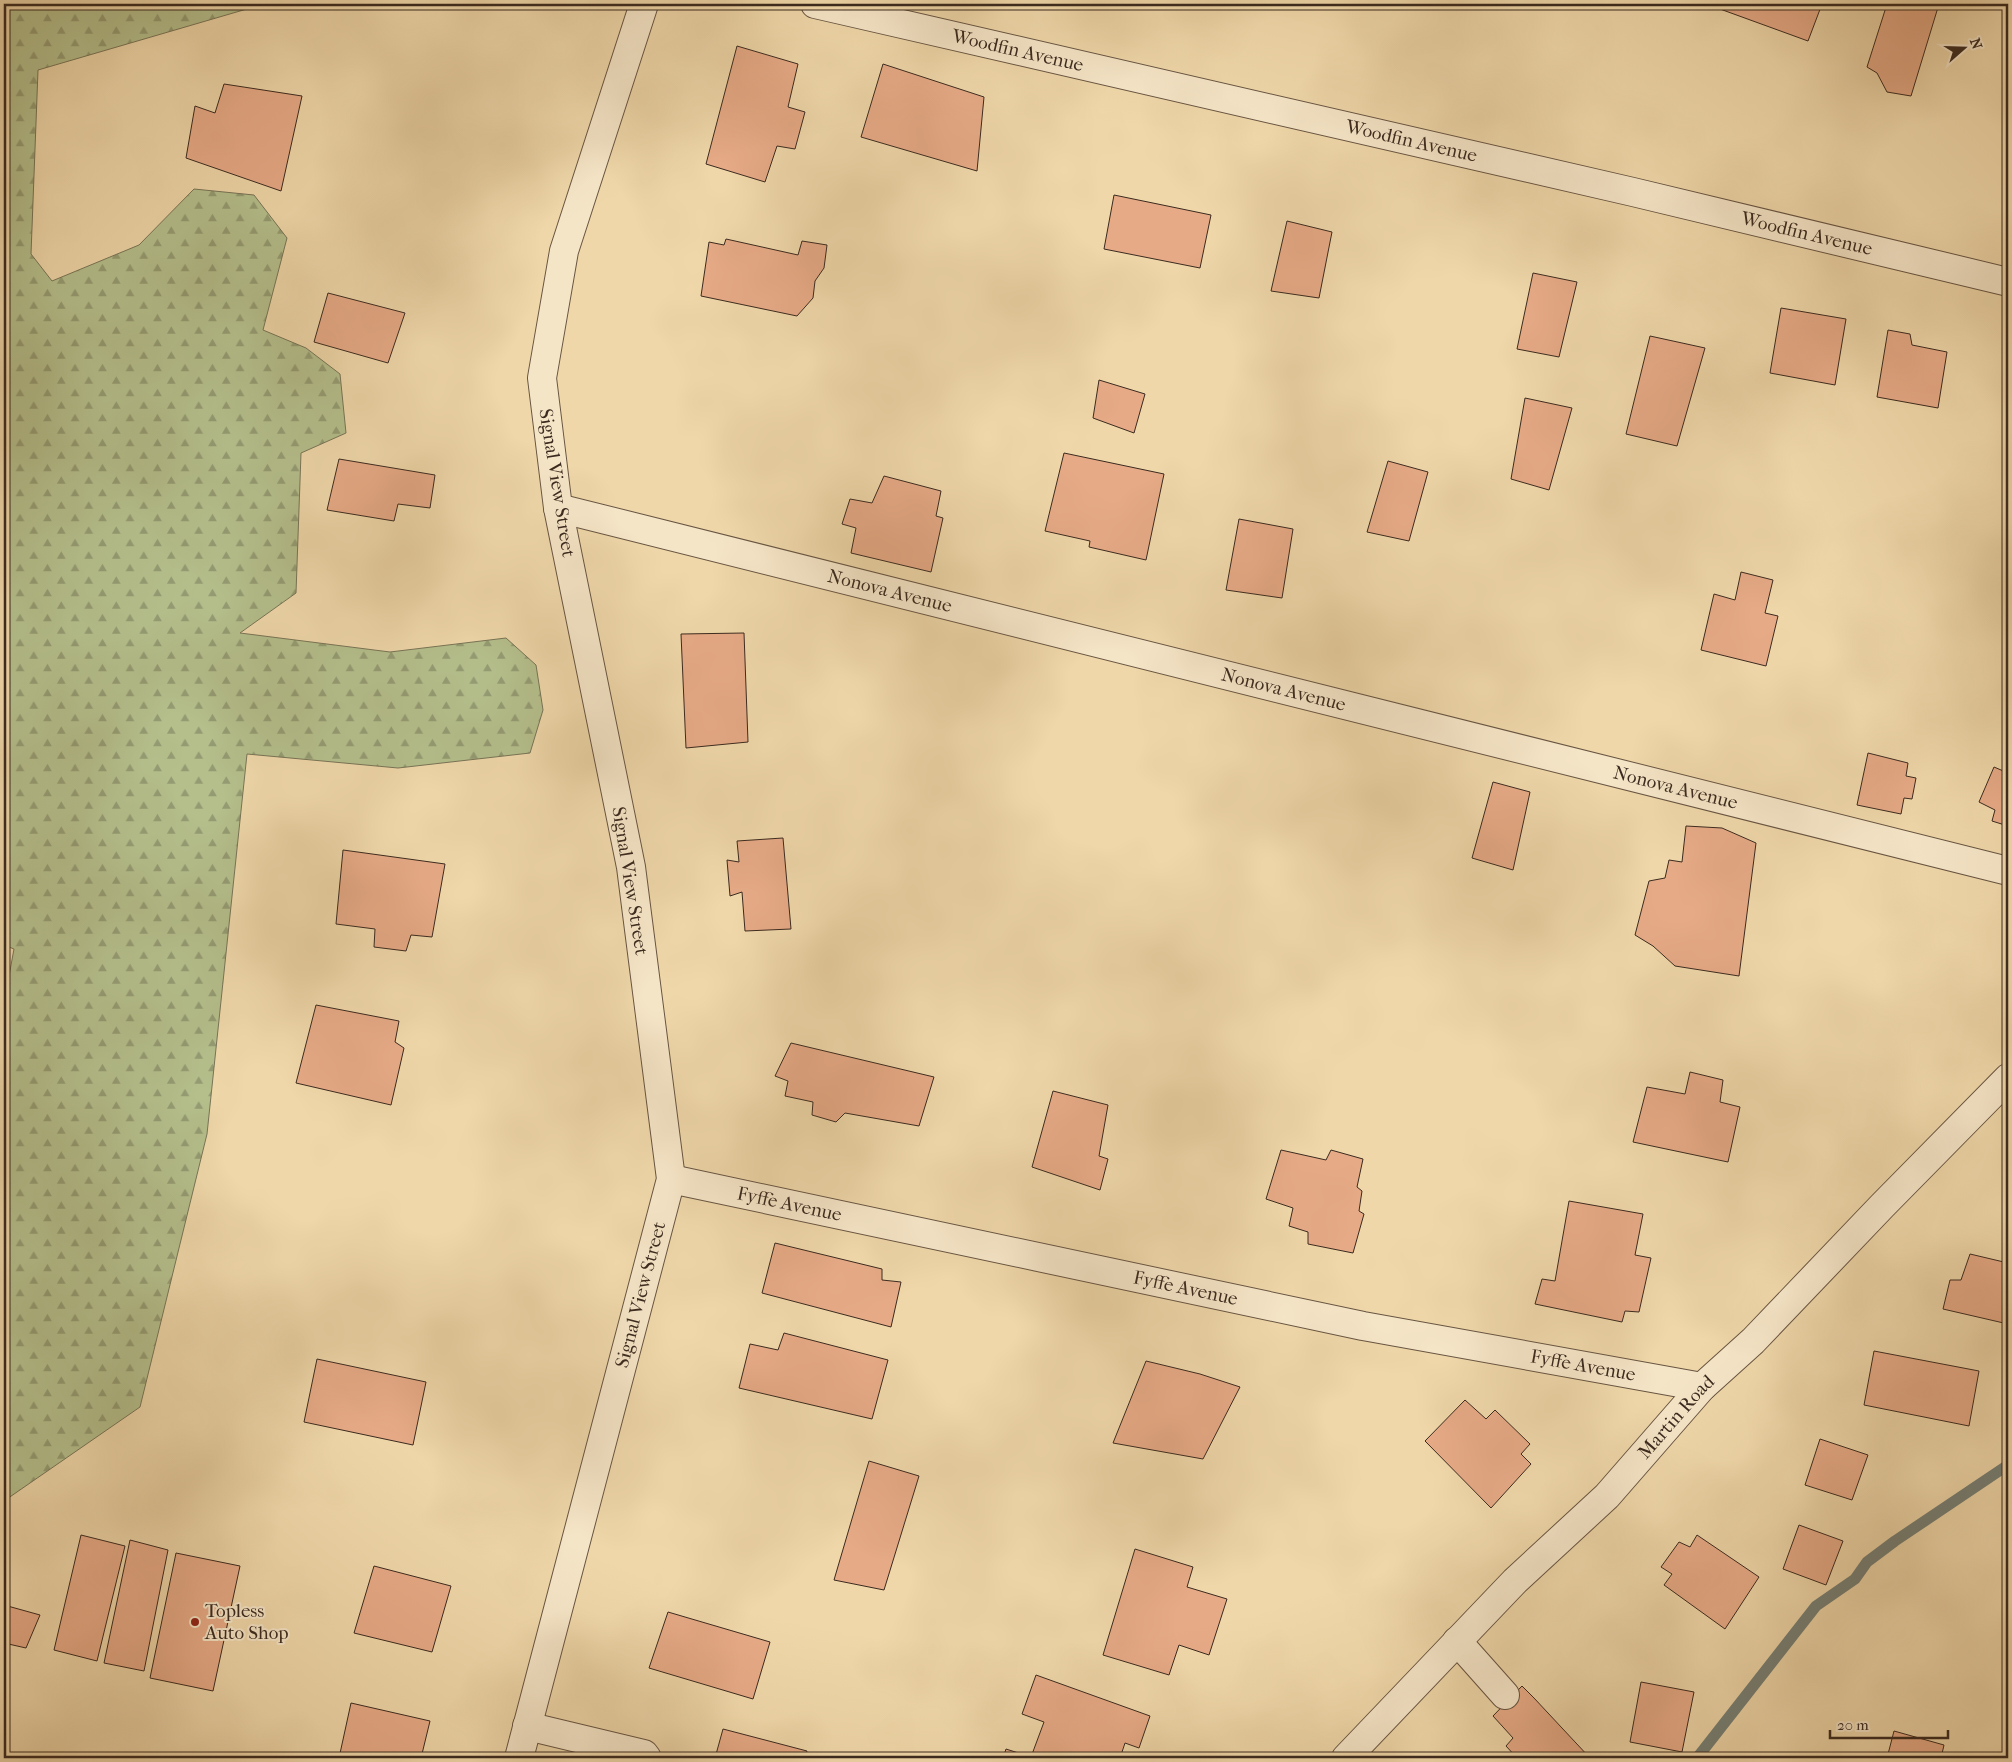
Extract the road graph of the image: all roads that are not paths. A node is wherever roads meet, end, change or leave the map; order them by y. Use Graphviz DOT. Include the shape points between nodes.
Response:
graph roads {
  1 [pos="644,4"];
  2 [pos="815,4"];
  3 [pos="2008,282"];
  4 [pos="558,508"];
  5 [pos="2008,871"];
  6 [pos="2008,1078"];
  7 [pos="671,1179"];
  8 [pos="1702,1387"];
  9 [pos="1457,1641"];
  10 [pos="1505,1695"];
  11 [pos="527,1726"];
  12 [pos="610,1752"];
  13 [pos="518,1758"];
  14 [pos="647,1758"];
  15 [pos="1346,1758"];
  1 -- 4 [label="street, Signal View Street" via="564,251 542,378"];
  2 -- 3 [label="street, Woodfin Avenue"];
  4 -- 5 [label="street, Nonova Avenue"];
  4 -- 7 [label="street, Signal View Street" via="630,868"];
  6 -- 8 [label="street, Martin Road" via="1753,1341"];
  7 -- 8 [label="street, Fyffe Avenue" via="1363,1326"];
  7 -- 11 [label="street, Signal View Street"];
  8 -- 9 [label="street, Martin Road" via="1607,1496 1515,1580"];
  9 -- 10 [label="street"];
  9 -- 15 [label="street, Martin Road"];
  11 -- 12 [label="street"];
  11 -- 13 [label="street, Signal View Street"];
  12 -- 14 [label="street" via="644,1754"];
}
